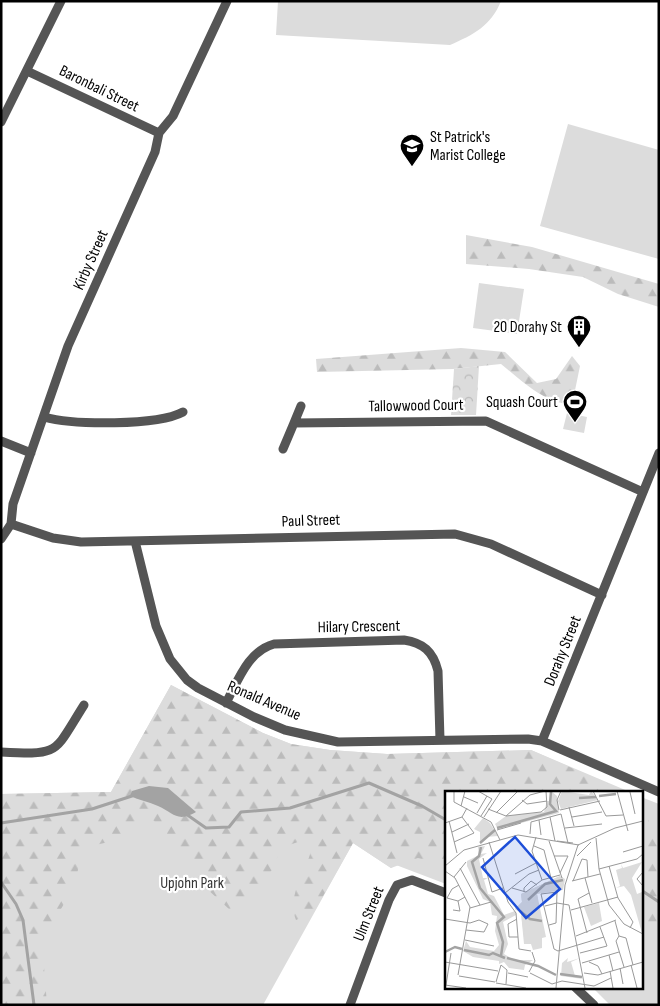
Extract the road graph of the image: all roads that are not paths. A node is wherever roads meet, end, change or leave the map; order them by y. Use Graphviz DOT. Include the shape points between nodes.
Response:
graph roads {
  1 [pos="61,1"];
  2 [pos="227,1"];
  3 [pos="27,71"];
  4 [pos="1,122"];
  5 [pos="159,133"];
  6 [pos="301,406"];
  7 [pos="183,412"];
  8 [pos="44,417"];
  9 [pos="294,423"];
  10 [pos="1,441"];
  11 [pos="283,449"];
  12 [pos="32,453"];
  13 [pos="659,453"];
  14 [pos="643,492"];
  15 [pos="11,524"];
  16 [pos="1,539"];
  17 [pos="135,541"];
  18 [pos="602,595"];
  19 [pos="226,702"];
  20 [pos="84,705"];
  21 [pos="440,740"];
  22 [pos="542,741"];
  23 [pos="1,752"];
  24 [pos="659,792"];
  25 [pos="445,893"];
  26 [pos="576,988"];
  27 [pos="350,1005"];
  28 [pos="594,1005"];
  1 -- 3 [label="street"];
  2 -- 5 [label="street, Kirby Street" via="173,116"];
  3 -- 4 [label="street"];
  3 -- 5 [label="street, Baronbali Street"];
  5 -- 8 [label="street, Kirby Street" via="156,152 68,346"];
  6 -- 9 [label="street"];
  7 -- 8 [label="street" via="155,420 73,422"];
  8 -- 12 [label="street, Kirby Street"];
  9 -- 11 [label="street"];
  9 -- 14 [label="street, Tallowwood Court" via="486,421"];
  10 -- 12 [label="street"];
  12 -- 15 [label="street, Kirby Street" via="13,504"];
  13 -- 14 [label="street, Dorahy Street"];
  14 -- 18 [label="street, Dorahy Street"];
  15 -- 16 [label="street, Kirby Street"];
  15 -- 17 [label="street, Paul Street" via="68,541"];
  17 -- 18 [label="street, Paul Street" via="455,534 491,544"];
  17 -- 19 [label="street, Ronald Avenue" via="156,626 170,659 187,680"];
  18 -- 22 [label="street, Dorahy Street"];
  19 -- 21 [label="street, Ronald Avenue" via="285,730 338,742"];
  19 -- 21 [label="street, Hilary Crescent" via="250,661 265,647 294,643 416,642 424,646 435,660 438,671"];
  20 -- 23 [label="street" via="56,748 39,754"];
  21 -- 22 [label="street, Ronald Avenue"];
  22 -- 24 [label="street"];
  25 -- 27 [label="street, Ulm Street" via="412,880 397,885"];
  26 -- 28 [label="street"];
}
